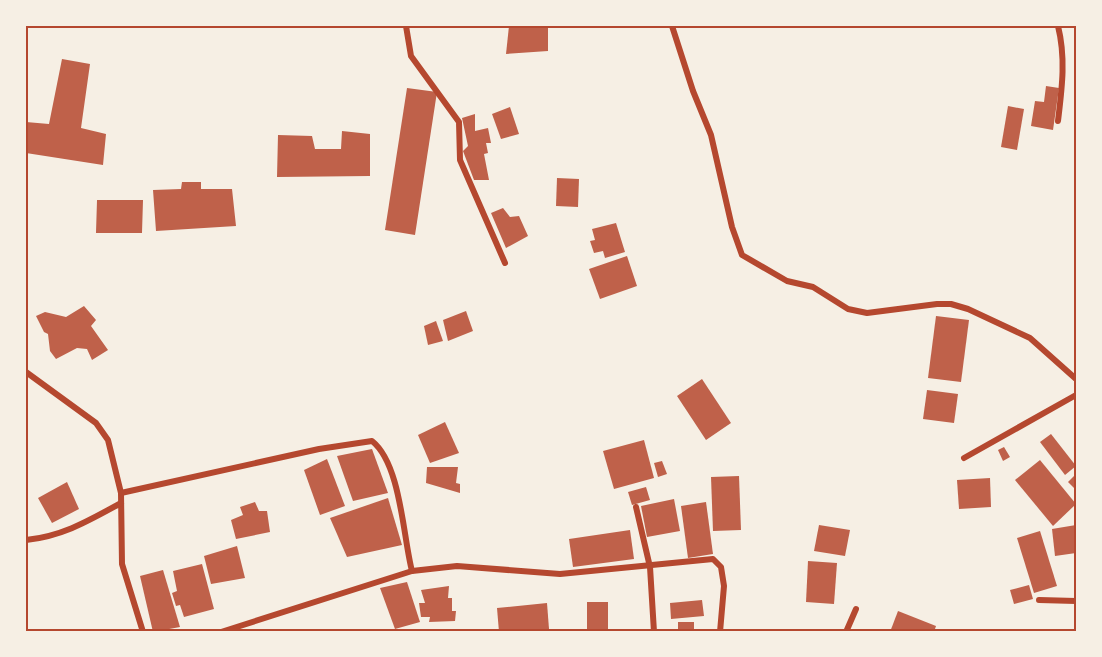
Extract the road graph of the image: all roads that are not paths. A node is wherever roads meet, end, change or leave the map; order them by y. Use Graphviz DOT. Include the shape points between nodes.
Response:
graph roads {
  1 [pos="406,26"];
  2 [pos="672,26"];
  3 [pos="1058,26"];
  4 [pos="1058,121"];
  5 [pos="506,263"];
  6 [pos="26,372"];
  7 [pos="1077,379"];
  8 [pos="1077,395"];
  9 [pos="964,458"];
  10 [pos="121,493"];
  11 [pos="121,503"];
  12 [pos="636,507"];
  13 [pos="26,540"];
  14 [pos="650,567"];
  15 [pos="412,571"];
  16 [pos="1039,600"];
  17 [pos="1077,601"];
  18 [pos="856,609"];
  19 [pos="143,632"];
  20 [pos="221,632"];
  21 [pos="654,632"];
  22 [pos="720,632"];
  23 [pos="846,632"];
  1 -- 5 [label="street" via="411,56 459,122 460,160"];
  2 -- 7 [label="street" via="711,135 742,255 787,281 813,287 857,312 937,304 968,309 1036,342"];
  3 -- 4 [label="street" via="1064,73"];
  6 -- 10 [label="street" via="96,423 108,440"];
  8 -- 9 [label="street"];
  10 -- 11 [label="street"];
  10 -- 15 [label="street" via="372,441 385,460 399,497"];
  11 -- 13 [label="street" via="66,532"];
  11 -- 19 [label="street" via="122,564"];
  12 -- 14 [label="street"];
  14 -- 15 [label="street" via="560,574 457,567"];
  14 -- 21 [label="street"];
  14 -- 22 [label="street" via="713,559 719,562 724,586"];
  15 -- 20 [label="street"];
  16 -- 17 [label="street"];
  18 -- 23 [label="street"];
}
